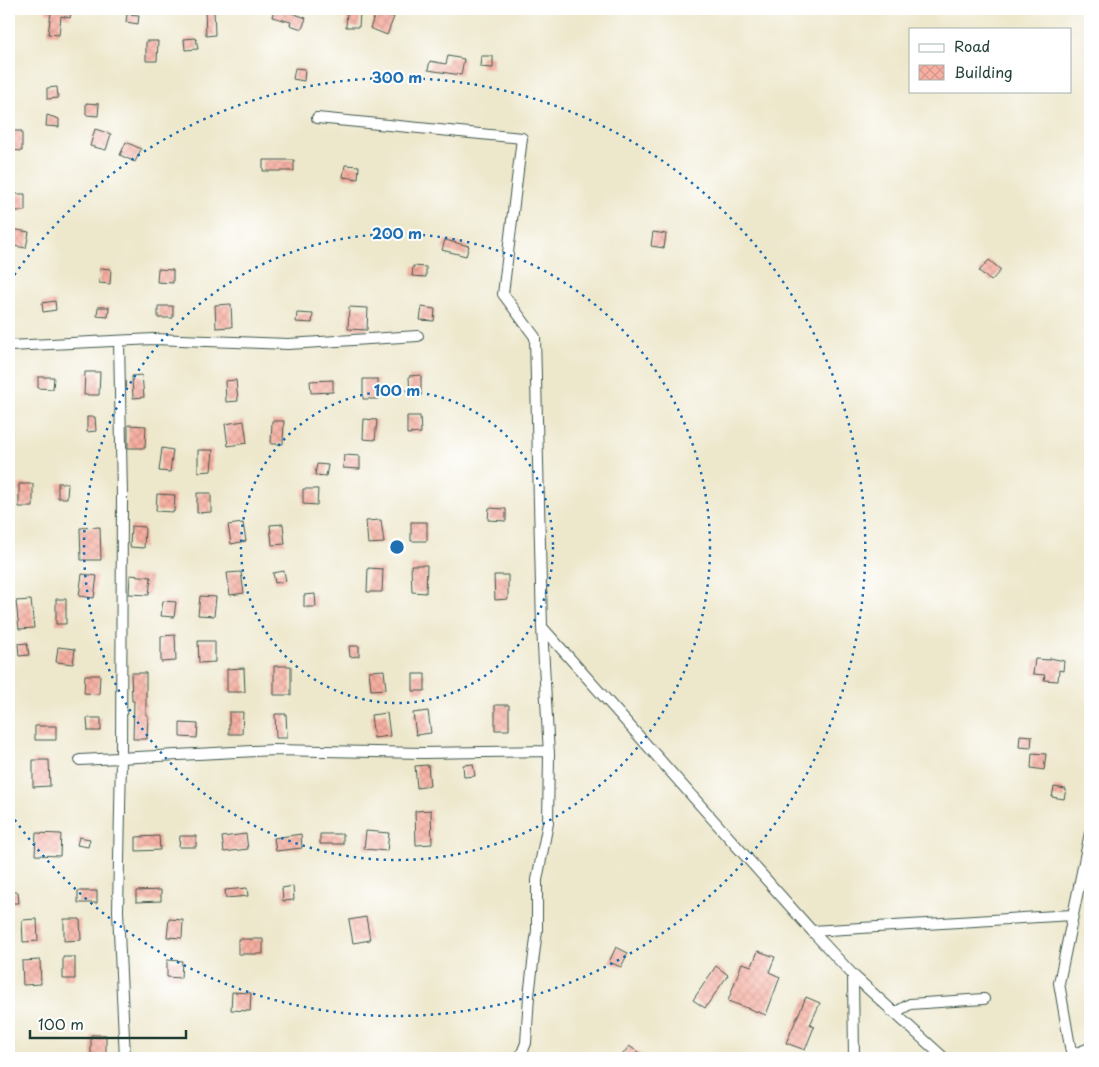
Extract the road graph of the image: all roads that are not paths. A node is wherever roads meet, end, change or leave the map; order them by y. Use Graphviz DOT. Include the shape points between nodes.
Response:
graph roads {
  1 [pos="316,118"];
  2 [pos="418,336"];
  3 [pos="119,341"];
  4 [pos="9,346"];
  5 [pos="542,627"];
  6 [pos="549,751"];
  7 [pos="121,758"];
  8 [pos="80,760"];
  9 [pos="1090,833"];
  10 [pos="1072,915"];
  11 [pos="812,931"];
  12 [pos="853,975"];
  13 [pos="984,999"];
  14 [pos="891,1011"];
  15 [pos="1090,1048"];
  16 [pos="1071,1056"];
  17 [pos="125,1058"];
  18 [pos="520,1058"];
  19 [pos="854,1058"];
  20 [pos="944,1058"];
  1 -- 5 [label="street" via="522,138 503,294 535,337"];
  2 -- 3 [label="street" via="288,344 154,339"];
  3 -- 4 [label="street"];
  3 -- 7 [label="street"];
  5 -- 6 [label="street"];
  5 -- 11 [label="street"];
  6 -- 7 [label="street" via="274,750"];
  6 -- 18 [label="street" via="548,823 537,880 537,930 526,1043"];
  7 -- 8 [label="street"];
  7 -- 17 [label="street" via="118,911"];
  9 -- 10 [label="street"];
  10 -- 11 [label="street"];
  10 -- 16 [label="street" via="1059,983"];
  11 -- 12 [label="street"];
  12 -- 14 [label="street"];
  12 -- 19 [label="street"];
  13 -- 14 [label="street" via="910,1004"];
  14 -- 20 [label="street"];
  15 -- 16 [label="street"];
}
